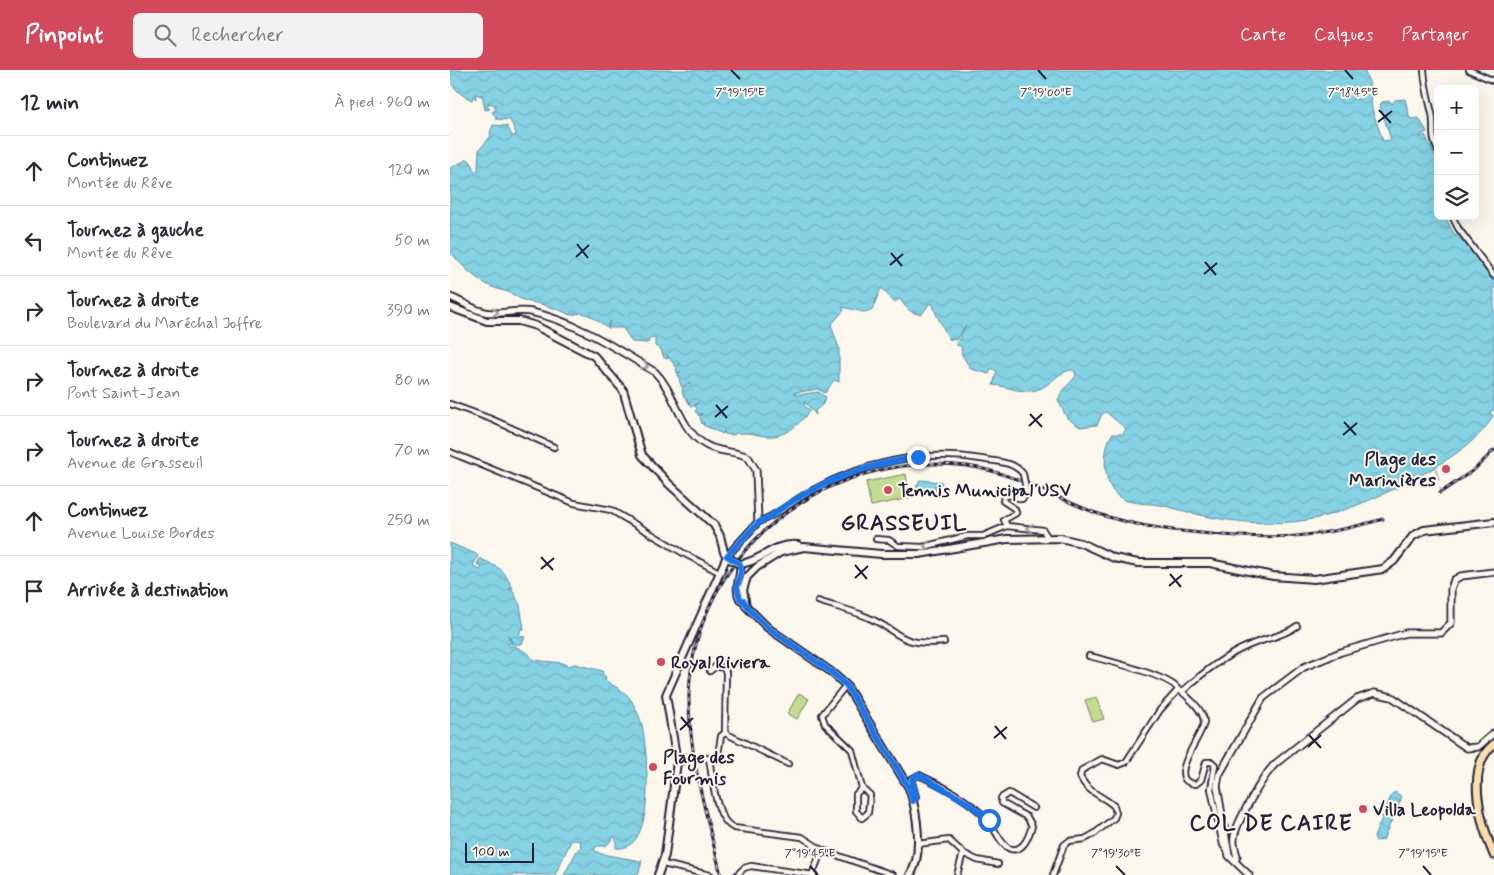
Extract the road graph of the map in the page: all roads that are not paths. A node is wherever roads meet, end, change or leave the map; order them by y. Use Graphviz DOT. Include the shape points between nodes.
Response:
graph roads {
  1 [pos="1424,70"];
  2 [pos="1469,70"];
  3 [pos="1494,81"];
  4 [pos="1434,142"];
  5 [pos="1454,220"];
  6 [pos="1493,275"];
  7 [pos="450,297"];
  8 [pos="450,307"];
  9 [pos="450,404"];
  10 [pos="554,447"];
  11 [pos="450,452"];
  12 [pos="758,522"];
  13 [pos="1494,522"];
  14 [pos="1007,526"];
  15 [pos="1048,538"];
  16 [pos="876,540"];
  17 [pos="804,547"];
  18 [pos="774,548"];
  19 [pos="781,552"];
  20 [pos="729,558"];
  21 [pos="741,566"];
  22 [pos="719,572"];
  23 [pos="1494,572"];
  24 [pos="744,601"];
  25 [pos="818,601"];
  26 [pos="1296,626"];
  27 [pos="944,642"];
  28 [pos="1089,656"];
  29 [pos="710,671"];
  30 [pos="846,685"];
  31 [pos="1180,691"];
  32 [pos="725,733"];
  33 [pos="1494,733"];
  34 [pos="1494,744"];
  35 [pos="677,751"];
  36 [pos="701,757"];
  37 [pos="709,759"];
  38 [pos="677,764"];
  39 [pos="788,764"];
  40 [pos="862,788"];
  41 [pos="913,801"];
  42 [pos="1034,808"];
  43 [pos="918,844"];
  44 [pos="822,850"];
  45 [pos="1228,852"];
  46 [pos="963,853"];
  47 [pos="1494,855"];
  48 [pos="1235,861"];
  49 [pos="663,864"];
  50 [pos="998,864"];
  51 [pos="658,875"];
  52 [pos="709,875"];
  53 [pos="737,875"];
  54 [pos="813,875"];
  55 [pos="893,875"];
  56 [pos="910,875"];
  57 [pos="957,875"];
  58 [pos="1053,875"];
  59 [pos="1249,875"];
  1 -- 4 [label="street"];
  2 -- 3 [label="street"];
  5 -- 6 [label="street"];
  7 -- 12 [label="street, one-way" via="480,311 531,312 586,331 655,372 668,388 694,436 708,446 742,454 754,465"];
  8 -- 20 [label="main road" via="488,321 536,326 588,351 600,361 623,390 642,455 669,484 711,520"];
  9 -- 10 [label="street"];
  11 -- 22 [label="street" via="574,503 611,510"];
  12 -- 14 [label="street, bridge" via="830,481 900,460 932,456 977,458 1016,466 1023,474 1027,494 1022,499 1009,495 1004,497 1003,501 1016,513 1004,520"];
  12 -- 20 [label="street"];
  13 -- 15 [label="main road" via="1424,530 1413,536 1394,561 1383,569 1314,579 1273,576 1210,563 1138,563 1109,556 1067,538"];
  15 -- 14 [label="street, one-way" via="1043,530"];
  14 -- 16 [label="street, one-way" via="983,536 967,536 923,547 898,546 889,540"];
  15 -- 17 [label="main road" via="1006,539 942,551 901,554"];
  17 -- 18 [label="main road" via="786,544"];
  17 -- 19 [label="main road"];
  18 -- 19 [label="main road"];
  18 -- 21 [label="main road"];
  19 -- 24 [label="main road" via="747,577"];
  20 -- 21 [label="main road, bridge"];
  20 -- 22 [label="main road"];
  21 -- 24 [label="main road" via="737,590"];
  22 -- 35 [label="main road" via="666,695"];
  23 -- 45 [label="street" via="1461,576 1454,580 1451,622 1442,633 1406,633 1319,660 1304,667 1263,698 1218,781"];
  24 -- 30 [label="main road" via="768,628"];
  25 -- 27 [label="street" via="862,615 907,641"];
  26 -- 31 [label="street" via="1280,636 1236,652"];
  28 -- 31 [label="street" via="1161,678 1173,683"];
  29 -- 32 [label="street" via="716,666 726,672"];
  30 -- 40 [label="street" via="822,715 825,724 852,750"];
  30 -- 41 [label="main road" via="909,788"];
  31 -- 45 [label="street" via="1200,710 1204,722 1186,757 1185,778 1196,784 1201,780 1206,762 1215,766 1212,794 1222,845"];
  31 -- 58 [label="street" via="1160,710 1126,762 1120,765 1102,759 1082,770 1083,783 1114,806 1116,813 1094,834 1069,841"];
  32 -- 37 [label="street" via="718,755"];
  32 -- 39 [label="street"];
  33 -- 48 [label="street" via="1478,747 1467,748 1392,697 1374,693 1362,696 1282,758 1265,776 1235,832"];
  34 -- 47 [label="main road" via="1482,756 1478,772 1481,816"];
  35 -- 38 [label="main road"];
  35 -- 38 [label="street" via="687,757"];
  36 -- 37 [label="street"];
  37 -- 44 [label="street" via="720,812 727,825 802,836"];
  38 -- 49 [label="main road"];
  40 -- 40 [label="street" via="870,795 868,813 862,818 856,811 856,794"];
  41 -- 42 [label="street" via="916,797 912,779 918,774 970,804 989,820 1007,848 1012,850 1027,840 1032,826 1027,817 1002,803 1001,798 1009,792"];
  41 -- 43 [label="main road"];
  43 -- 46 [label="street" via="949,840"];
  43 -- 56 [label="main road" via="916,863"];
  44 -- 54 [label="street"];
  44 -- 55 [label="street"];
  45 -- 48 [label="street" via="1230,859"];
  46 -- 50 [label="street"];
  46 -- 57 [label="street"];
  48 -- 59 [label="street"];
  49 -- 51 [label="main road"];
  49 -- 52 [label="street"];
  53 -- 54 [label="street" via="751,866"];
}
